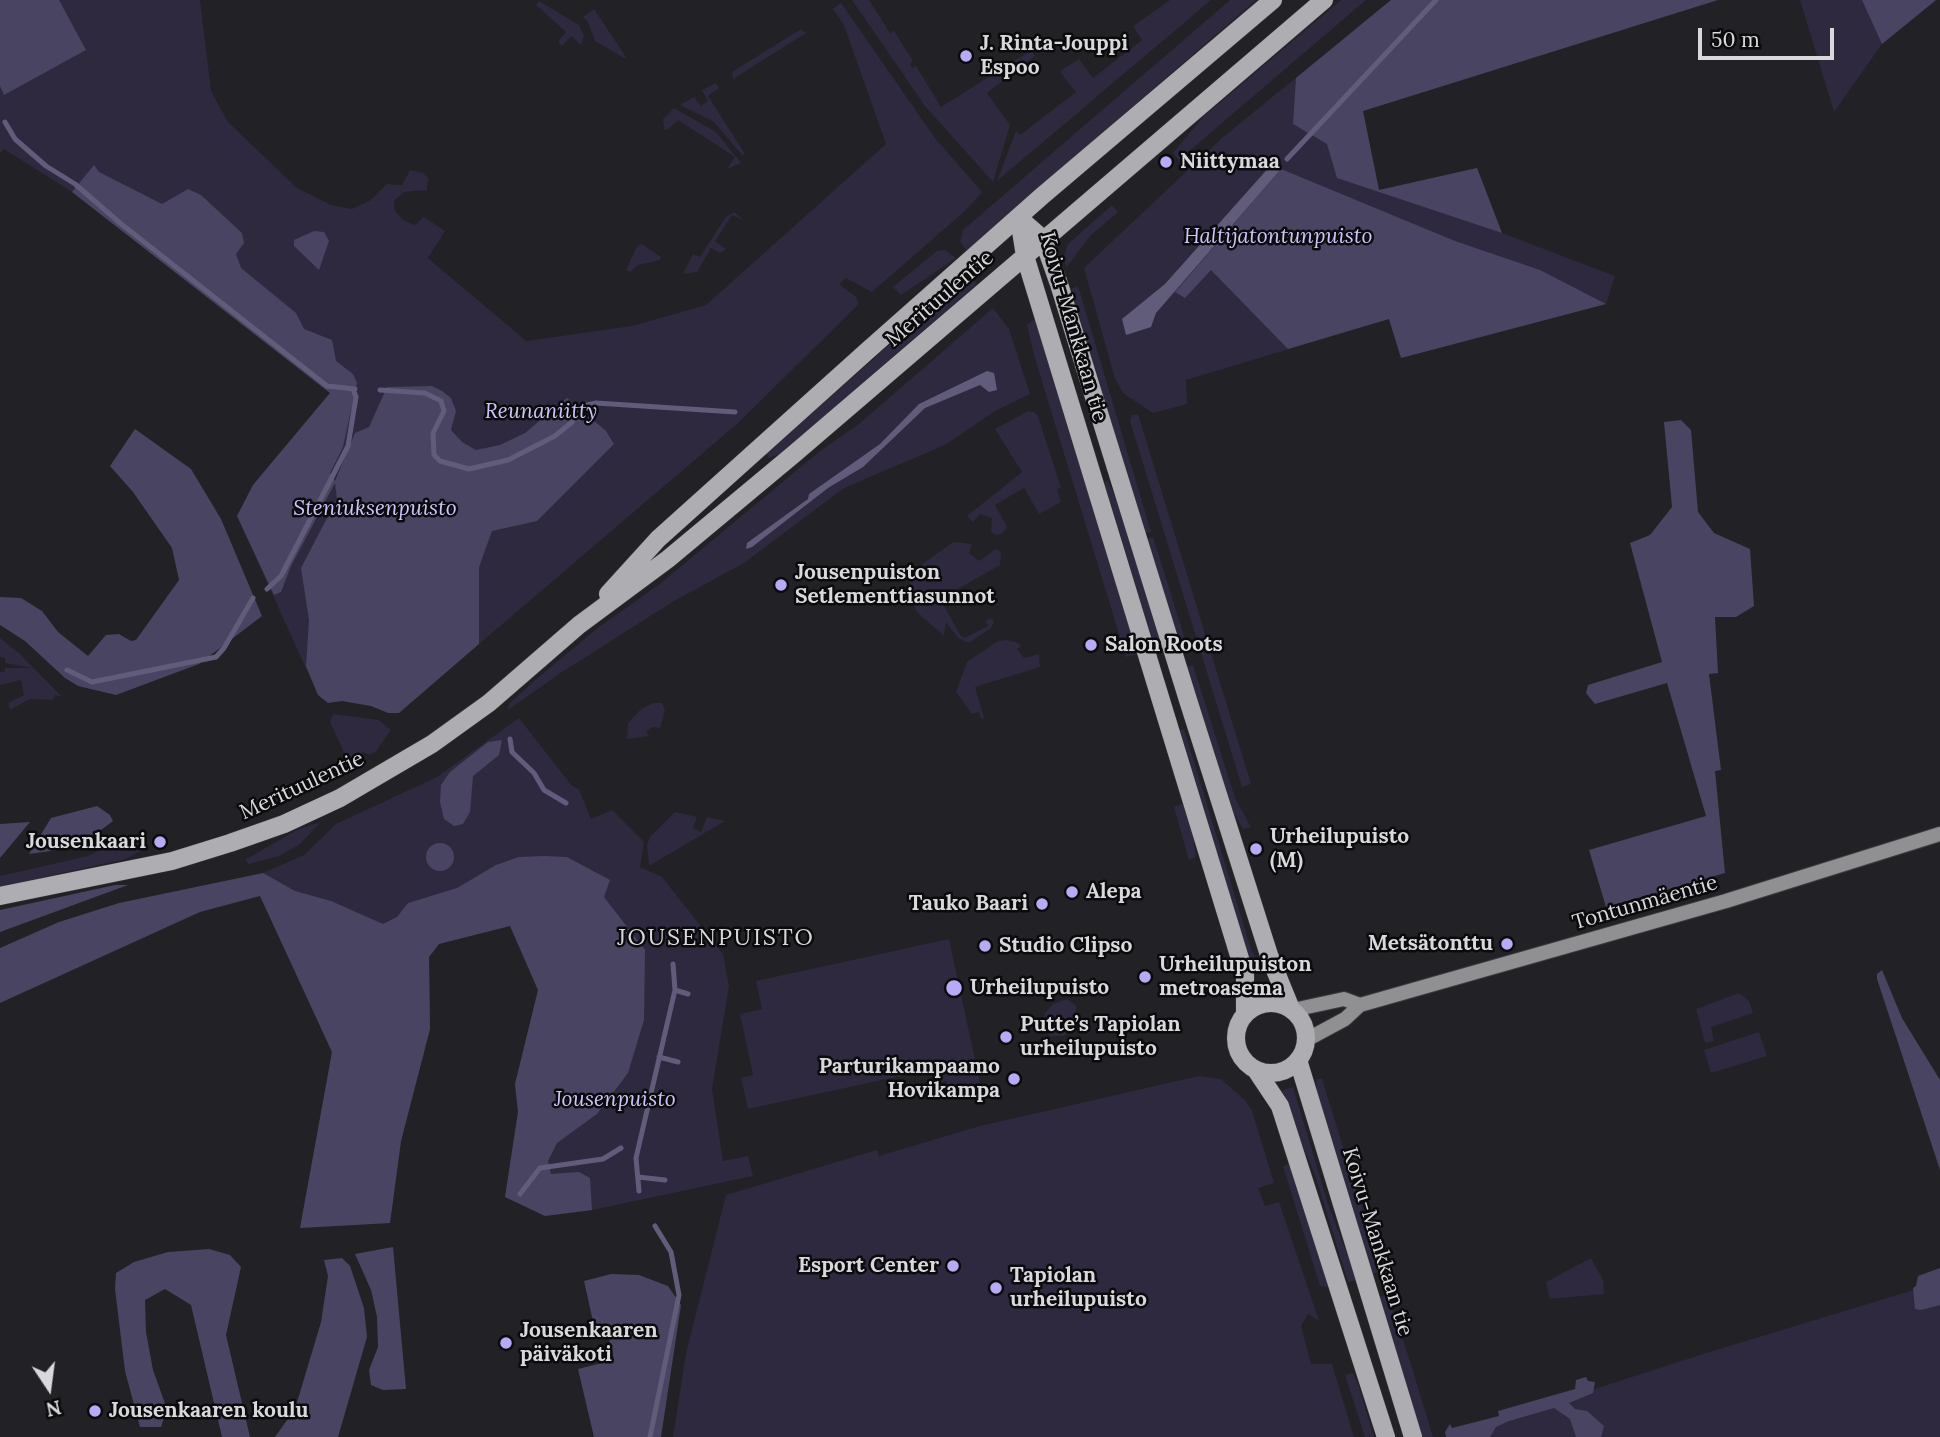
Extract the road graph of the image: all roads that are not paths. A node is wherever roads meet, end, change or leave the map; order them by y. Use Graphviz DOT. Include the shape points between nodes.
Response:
graph roads {
  1 [pos="1273,0"];
  2 [pos="1324,0"];
  3 [pos="1019,218"];
  4 [pos="1043,239"];
  5 [pos="1025,256"];
  6 [pos="579,625"];
  7 [pos="1940,834"];
  8 [pos="0,896"];
  9 [pos="1360,1005"];
  10 [pos="1292,1009"];
  11 [pos="1245,1012"];
  12 [pos="1306,1040"];
  13 [pos="1298,1060"];
  14 [pos="1256,1070"];
  15 [pos="1386,1437"];
  16 [pos="1413,1437"];
  1 -- 3 [label="main road, Merituulentie"];
  2 -- 4 [label="main road, Merituulentie"];
  3 -- 4 [label="main road, Koivu-Mankkaan tie"];
  3 -- 5 [label="main road, Koivu-Mankkaan tie"];
  3 -- 6 [label="main road, Merituulentie" via="658,538"];
  4 -- 5 [label="main road, Merituulentie"];
  4 -- 10 [label="main road, Koivu-Mankkaan tie" via="1265,942"];
  5 -- 6 [label="main road, Merituulentie" via="731,507"];
  5 -- 11 [label="main road, Koivu-Mankkaan tie" via="1245,975"];
  6 -- 8 [label="main road, Merituulentie" via="489,703 432,744 315,810 172,861"];
  7 -- 9 [label="street, Tontunmäentie" via="1713,905"];
  9 -- 10 [label="street, Tontunmäentie" via="1344,999"];
  9 -- 12 [label="street, Tontunmäentie"];
  10 -- 11 [label="main road" via="1268,1002"];
  10 -- 12 [label="main road" via="1303,1023"];
  11 -- 14 [label="main road" via="1236,1031 1237,1048"];
  12 -- 13 [label="main road"];
  13 -- 14 [label="main road" via="1279,1072"];
  13 -- 16 [label="main road, Koivu-Mankkaan tie"];
  14 -- 15 [label="main road" via="1280,1106"];
}
